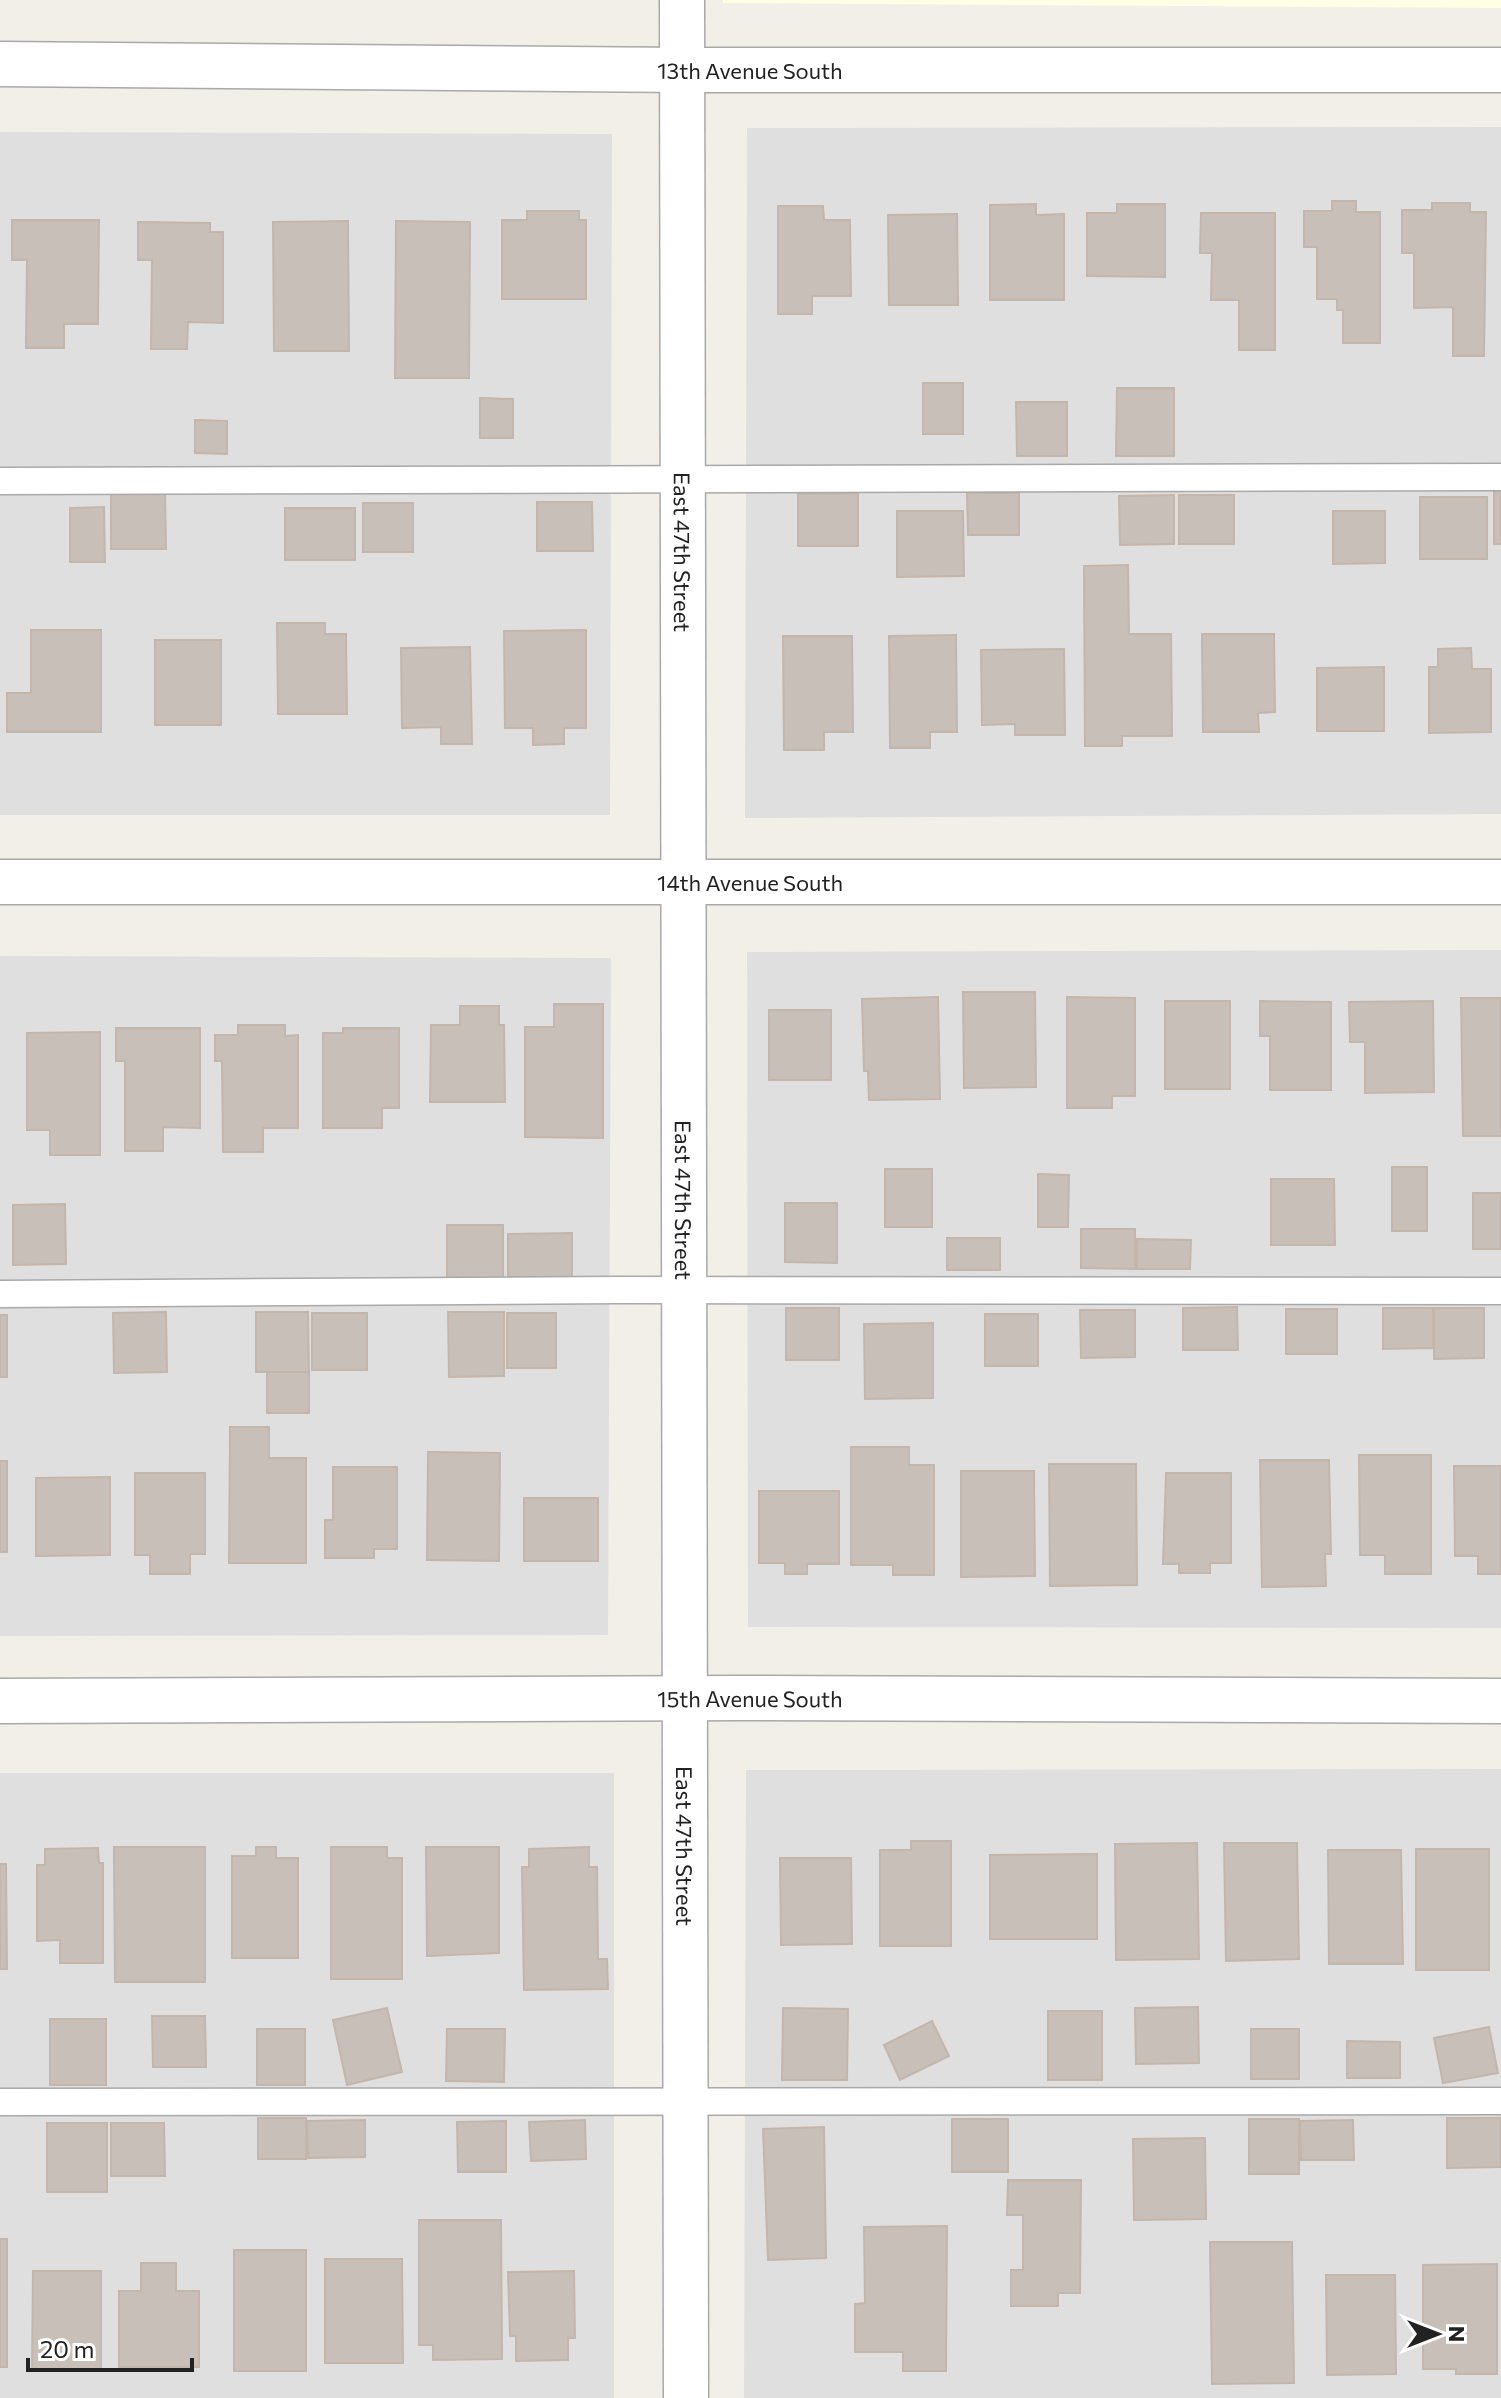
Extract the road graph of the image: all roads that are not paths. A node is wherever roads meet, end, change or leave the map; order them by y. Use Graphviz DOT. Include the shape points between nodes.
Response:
graph roads {
  1 [pos="682,0"];
  2 [pos="0,64"];
  3 [pos="682,70"];
  4 [pos="1501,70"];
  5 [pos="1501,477"];
  6 [pos="682,479"];
  7 [pos="0,481"];
  8 [pos="682,880"];
  9 [pos="0,882"];
  10 [pos="1501,882"];
  11 [pos="682,1290"];
  12 [pos="1501,1291"];
  13 [pos="0,1294"];
  14 [pos="682,1698"];
  15 [pos="0,1701"];
  16 [pos="1501,1701"];
  17 [pos="1501,2101"];
  18 [pos="0,2102"];
  19 [pos="686,2102"];
  20 [pos="686,2398"];
  1 -- 3 [label="street, East 47th Street"];
  2 -- 3 [label="street, 13th Avenue South"];
  3 -- 4 [label="street, 13th Avenue South"];
  3 -- 6 [label="street, East 47th Street"];
  5 -- 6 [label="lane"];
  6 -- 7 [label="lane"];
  6 -- 8 [label="street, East 47th Street"];
  8 -- 9 [label="street, 14th Avenue South"];
  8 -- 10 [label="street, 14th Avenue South"];
  8 -- 11 [label="street, East 47th Street"];
  11 -- 12 [label="lane"];
  11 -- 13 [label="lane"];
  11 -- 14 [label="street, East 47th Street"];
  14 -- 15 [label="street, 15th Avenue South"];
  14 -- 16 [label="street, 15th Avenue South"];
  14 -- 19 [label="street, East 47th Street"];
  17 -- 19 [label="lane"];
  18 -- 19 [label="lane"];
  19 -- 20 [label="street, East 47th Street"];
}
